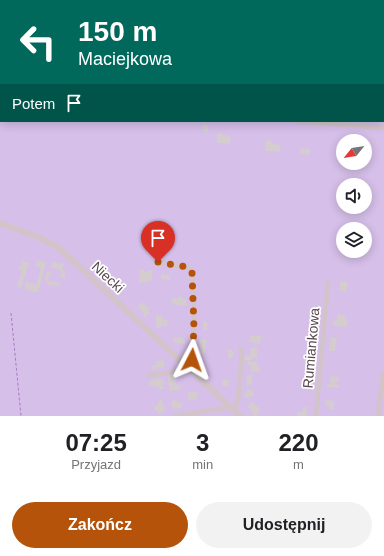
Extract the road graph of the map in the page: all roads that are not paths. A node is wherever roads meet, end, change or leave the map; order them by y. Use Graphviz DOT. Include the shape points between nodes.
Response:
graph roads {
  1 [pos="309,122"];
  2 [pos="384,128"];
  3 [pos="0,223"];
  4 [pos="158,262"];
  5 [pos="328,282"];
  6 [pos="240,348"];
  7 [pos="187,367"];
  8 [pos="383,373"];
  9 [pos="148,375"];
  10 [pos="232,408"];
  11 [pos="175,416"];
  12 [pos="240,416"];
  13 [pos="316,416"];
  14 [pos="378,416"];
  1 -- 2 [label="street"];
  3 -- 7 [label="street, Niecki" via="58,248"];
  4 -- 7 [label="street" via="187,267 192,272 194,328 192,360"];
  5 -- 13 [label="street, Rumiankowa"];
  6 -- 10 [label="street" via="242,351 238,401"];
  7 -- 9 [label="street"];
  7 -- 10 [label="street, Niecki"];
  8 -- 14 [label="street"];
  10 -- 11 [label="street"];
  10 -- 12 [label="street, Niecki"];
}
